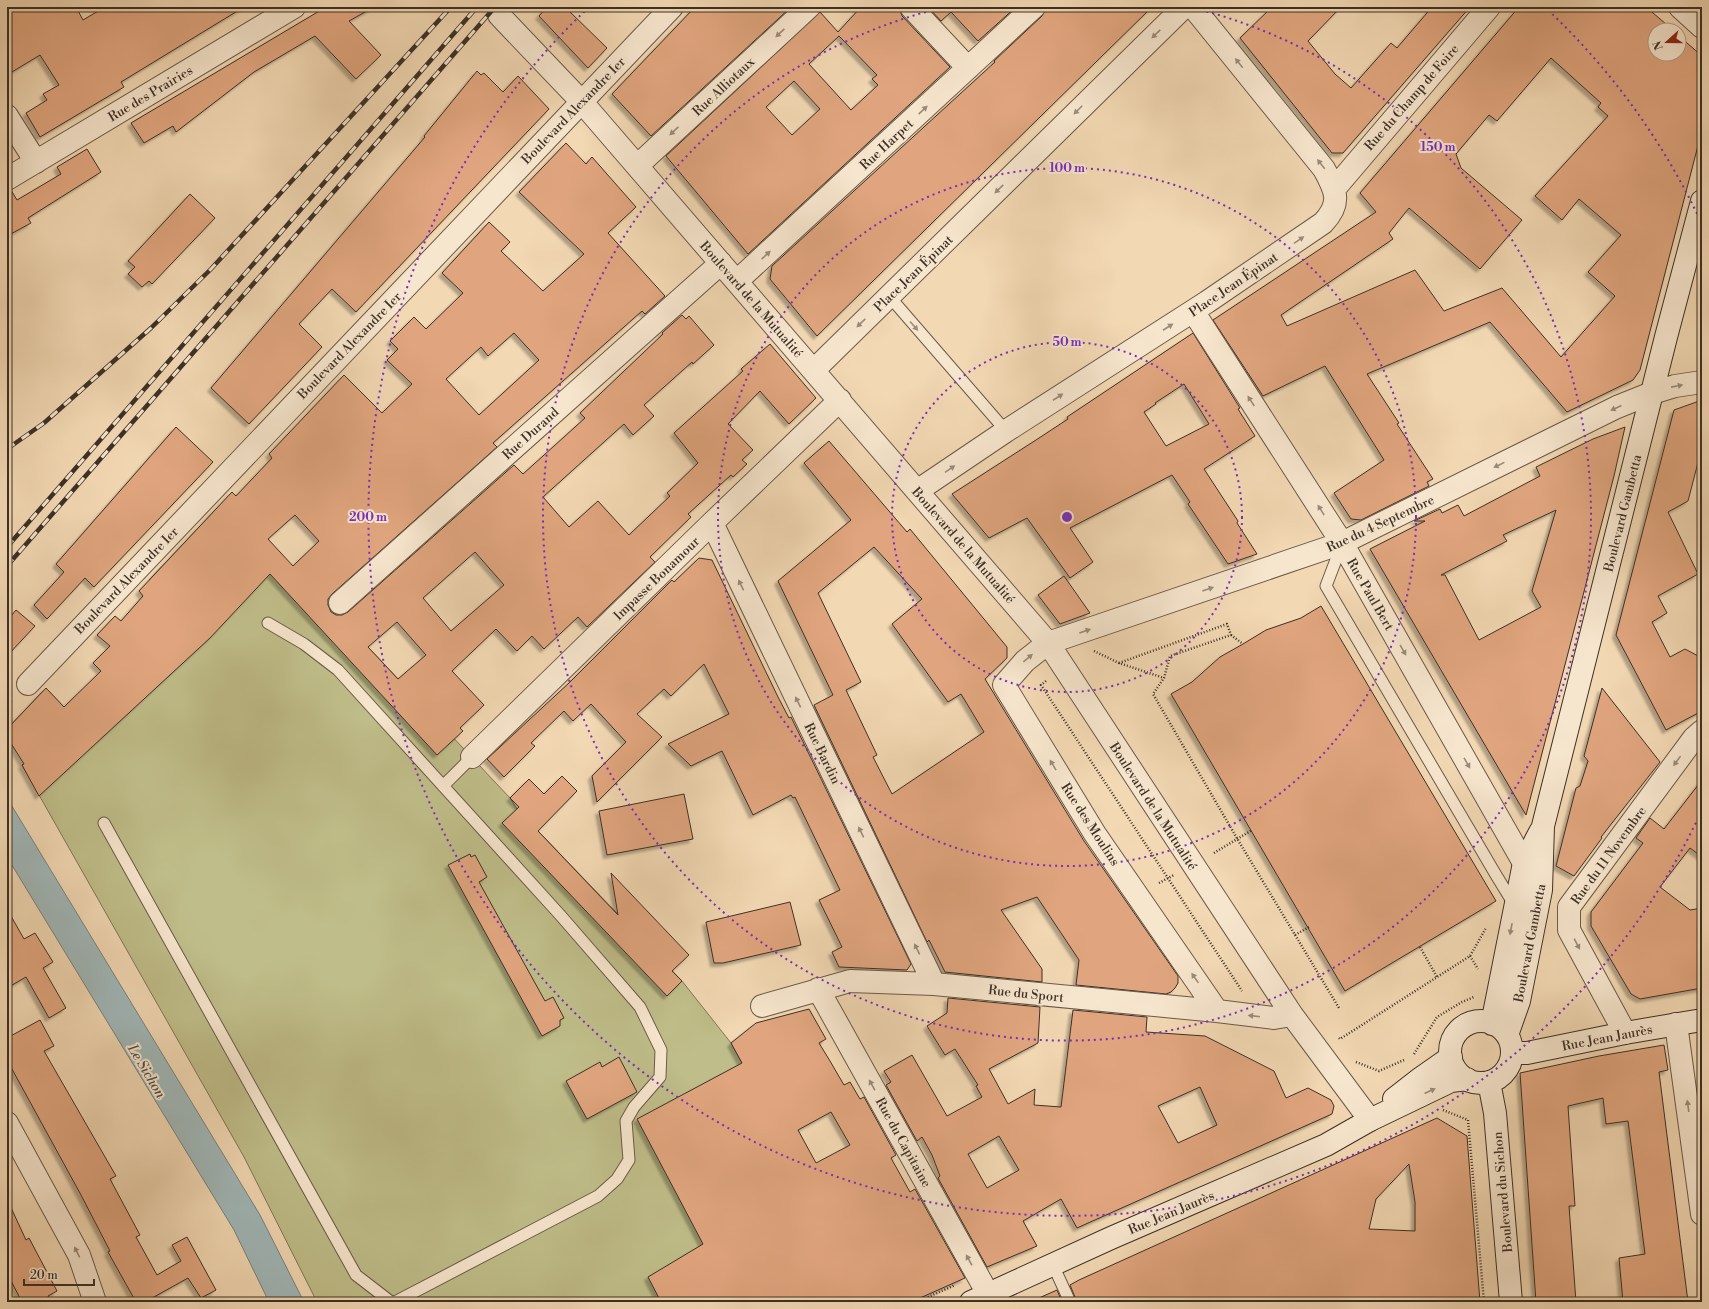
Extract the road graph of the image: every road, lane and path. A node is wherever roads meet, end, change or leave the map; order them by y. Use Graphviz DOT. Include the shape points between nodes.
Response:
graph roads {
  1 [pos="294,7"];
  2 [pos="672,7"];
  3 [pos="809,7"];
  4 [pos="911,7"];
  5 [pos="1034,7"];
  6 [pos="1184,7"];
  7 [pos="1193,7"];
  8 [pos="1489,7"];
  9 [pos="1680,7"];
  10 [pos="500,15"];
  11 [pos="1702,27"];
  12 [pos="968,68"];
  13 [pos="581,101"];
  14 [pos="7,116"];
  15 [pos="36,162"];
  16 [pos="637,166"];
  17 [pos="7,179"];
  18 [pos="1334,188"];
  19 [pos="1702,201"];
  20 [pos="721,263"];
  21 [pos="737,281"];
  22 [pos="889,296"];
  23 [pos="1193,311"];
  24 [pos="814,370"];
  25 [pos="1702,382"];
  26 [pos="1652,392"];
  27 [pos="840,400"];
  28 [pos="1006,431"];
  29 [pos="917,491"];
  30 [pos="712,523"];
  31 [pos="1342,543"];
  32 [pos="340,603"];
  33 [pos="268,623"];
  34 [pos="1231,635"];
  35 [pos="1048,643"];
  36 [pos="1243,644"];
  37 [pos="1119,663"];
  38 [pos="1141,670"];
  39 [pos="1164,678"];
  40 [pos="28,684"];
  41 [pos="1702,731"];
  42 [pos="472,757"];
  43 [pos="443,786"];
  44 [pos="104,823"];
  45 [pos="1543,826"];
  46 [pos="1252,830"];
  47 [pos="1238,840"];
  48 [pos="1229,845"];
  49 [pos="1524,863"];
  50 [pos="1173,876"];
  51 [pos="1159,883"];
  52 [pos="1515,906"];
  53 [pos="1488,924"];
  54 [pos="1309,927"];
  55 [pos="1295,935"];
  56 [pos="1420,947"];
  57 [pos="1437,977"];
  58 [pos="934,984"];
  59 [pos="818,989"];
  60 [pos="1475,997"];
  61 [pos="762,1006"];
  62 [pos="1339,1008"];
  63 [pos="1217,1011"];
  64 [pos="1292,1015"];
  65 [pos="1702,1020"];
  66 [pos="1676,1024"];
  67 [pos="1625,1033"];
  68 [pos="1335,1034"];
  69 [pos="1504,1037"];
  70 [pos="1340,1039"];
  71 [pos="1344,1045"];
  72 [pos="1351,1056"];
  73 [pos="1412,1057"];
  74 [pos="1451,1057"];
  75 [pos="1405,1060"];
  76 [pos="1467,1079"];
  77 [pos="1489,1082"];
  78 [pos="1440,1110"];
  79 [pos="1474,1117"];
  80 [pos="1370,1120"];
  81 [pos="1468,1120"];
  82 [pos="7,1124"];
  83 [pos="1702,1214"];
  84 [pos="1053,1264"];
  85 [pos="977,1274"];
  86 [pos="980,1298"];
  87 [pos="95,1302"];
  88 [pos="391,1302"];
  89 [pos="396,1302"];
  90 [pos="917,1302"];
  91 [pos="1070,1302"];
  92 [pos="1484,1302"];
  93 [pos="1511,1302"];
  1 -- 15 [label="street, Rue des Prairies"];
  2 -- 13 [label="street, Boulevard Alexandre Ier"];
  3 -- 16 [label="street, Rue Alliotaux, one-way"];
  4 -- 12 [label="street"];
  5 -- 12 [label="street, Rue Harpet"];
  6 -- 22 [label="street, Place Jean Épinat, one-way"];
  18 -- 7 [label="street, Place Jean Épinat, one-way" via="1324,169"];
  8 -- 18 [label="street, Rue du Champ de Foire"];
  9 -- 11 [label="street"];
  10 -- 13 [label="street, Boulevard de la Mutualité"];
  21 -- 12 [label="street, Rue Harpet, one-way"];
  13 -- 16 [label="street, Boulevard de la Mutualité"];
  13 -- 40 [label="street, Boulevard Alexandre Ier"];
  14 -- 15 [label="street"];
  15 -- 17 [label="street, Rue des Prairies"];
  16 -- 20 [label="street, Boulevard de la Mutualité"];
  23 -- 18 [label="street, Place Jean Épinat, one-way" via="1323,223 1332,214 1335,205"];
  19 -- 26 [label="street, Boulevard Gambetta"];
  20 -- 21 [label="street, Boulevard de la Mutualité"];
  20 -- 32 [label="street, Rue Durand"];
  21 -- 24 [label="street, Boulevard de la Mutualité"];
  22 -- 24 [label="street, Place Jean Épinat, one-way"];
  22 -- 28 [label="lane, one-way"];
  28 -- 23 [label="street, Place Jean Épinat, one-way"];
  31 -- 23 [label="street, Rue Paul Bert, one-way"];
  24 -- 27 [label="street, Boulevard de la Mutualité"];
  26 -- 25 [label="street, Rue du 4 Septembre, one-way"];
  26 -- 31 [label="street, Rue du 4 Septembre, one-way"];
  26 -- 45 [label="street, Boulevard Gambetta"];
  27 -- 29 [label="street, Boulevard de la Mutualité"];
  27 -- 30 [label="street, Impasse Bonamour"];
  29 -- 28 [label="street, Place Jean Épinat, one-way"];
  29 -- 35 [label="street, Boulevard de la Mutualité"];
  30 -- 42 [label="street, Impasse Bonamour"];
  58 -- 30 [label="street, Rue Bardin, one-way"];
  35 -- 31 [label="street, Rue du 4 Septembre, one-way"];
  31 -- 49 [label="street, Rue Paul Bert, one-way"];
  31 -- 52 [label="lane" via="1326,586"];
  33 -- 43 [label="lane" via="304,644 338,670"];
  34 -- 36 [label="path"];
  34 -- 37 [label="path" via="1227,624"];
  34 -- 39 [label="path" via="1170,656"];
  63 -- 35 [label="street, Rue des Moulins, one-way" via="1095,834 1004,685 1025,661"];
  35 -- 64 [label="street, Boulevard de la Mutualité"];
  38 -- 39 [label="path"];
  39 -- 47 [label="path" via="1153,694"];
  41 -- 67 [label="street, Rue du 11 Novembre, one-way" via="1694,738 1569,907 1570,930"];
  42 -- 43 [label="lane"];
  43 -- 89 [label="lane" via="640,1007 661,1050 660,1077 634,1107 626,1121 629,1160 617,1179 598,1196"];
  44 -- 88 [label="lane" via="356,1275"];
  45 -- 49 [label="street, Boulevard Gambetta"];
  45 -- 69 [label="street, Boulevard Gambetta" via="1541,890 1519,1000"];
  46 -- 47 [label="path"];
  47 -- 48 [label="path"];
  47 -- 55 [label="path"];
  49 -- 52 [label="street, Boulevard Gambetta"];
  50 -- 51 [label="path"];
  52 -- 69 [label="street, Boulevard Gambetta, one-way"];
  53 -- 57 [label="path" via="1470,956"];
  54 -- 55 [label="path"];
  55 -- 62 [label="path"];
  56 -- 57 [label="path"];
  57 -- 70 [label="path"];
  58 -- 59 [label="street, Rue du Sport" via="850,981"];
  58 -- 63 [label="street, Rue du Sport"];
  59 -- 61 [label="street, Rue du Sport"];
  85 -- 59 [label="street, Rue du Capitaine, one-way"];
  60 -- 73 [label="path" via="1437,1017"];
  64 -- 63 [label="street, Rue du Sport, one-way" via="1274,1018"];
  64 -- 80 [label="street, Boulevard de la Mutualité"];
  65 -- 66 [label="street, Rue Jean Jaurès"];
  66 -- 67 [label="street, Rue Jean Jaurès"];
  83 -- 66 [label="street, one-way"];
  67 -- 69 [label="street, Rue Jean Jaurès" via="1527,1053"];
  68 -- 70 [label="path"];
  69 -- 74 [label="street" via="1476,1022 1465,1026 1453,1041"];
  69 -- 77 [label="street" via="1511,1060 1506,1071 1496,1080"];
  70 -- 71 [label="path"];
  72 -- 75 [label="path" via="1355,1062 1379,1071"];
  74 -- 76 [label="street" via="1456,1070"];
  74 -- 80 [label="street, Rue Jean Jaurès"];
  76 -- 77 [label="street" via="1478,1083"];
  80 -- 76 [label="street, Rue Jean Jaurès, one-way" via="1451,1081"];
  77 -- 93 [label="street, Boulevard du Sichon" via="1495,1113"];
  78 -- 81 [label="path"];
  79 -- 81 [label="path"];
  80 -- 84 [label="street, Rue Jean Jaurès" via="1326,1145"];
  81 -- 92 [label="path"];
  87 -- 82 [label="street, one-way" via="79,1255"];
  84 -- 86 [label="street, Rue Jean Jaurès"];
  84 -- 91 [label="lane"];
  85 -- 86 [label="street, Rue du Capitaine"];
  85 -- 90 [label="path"];
}
